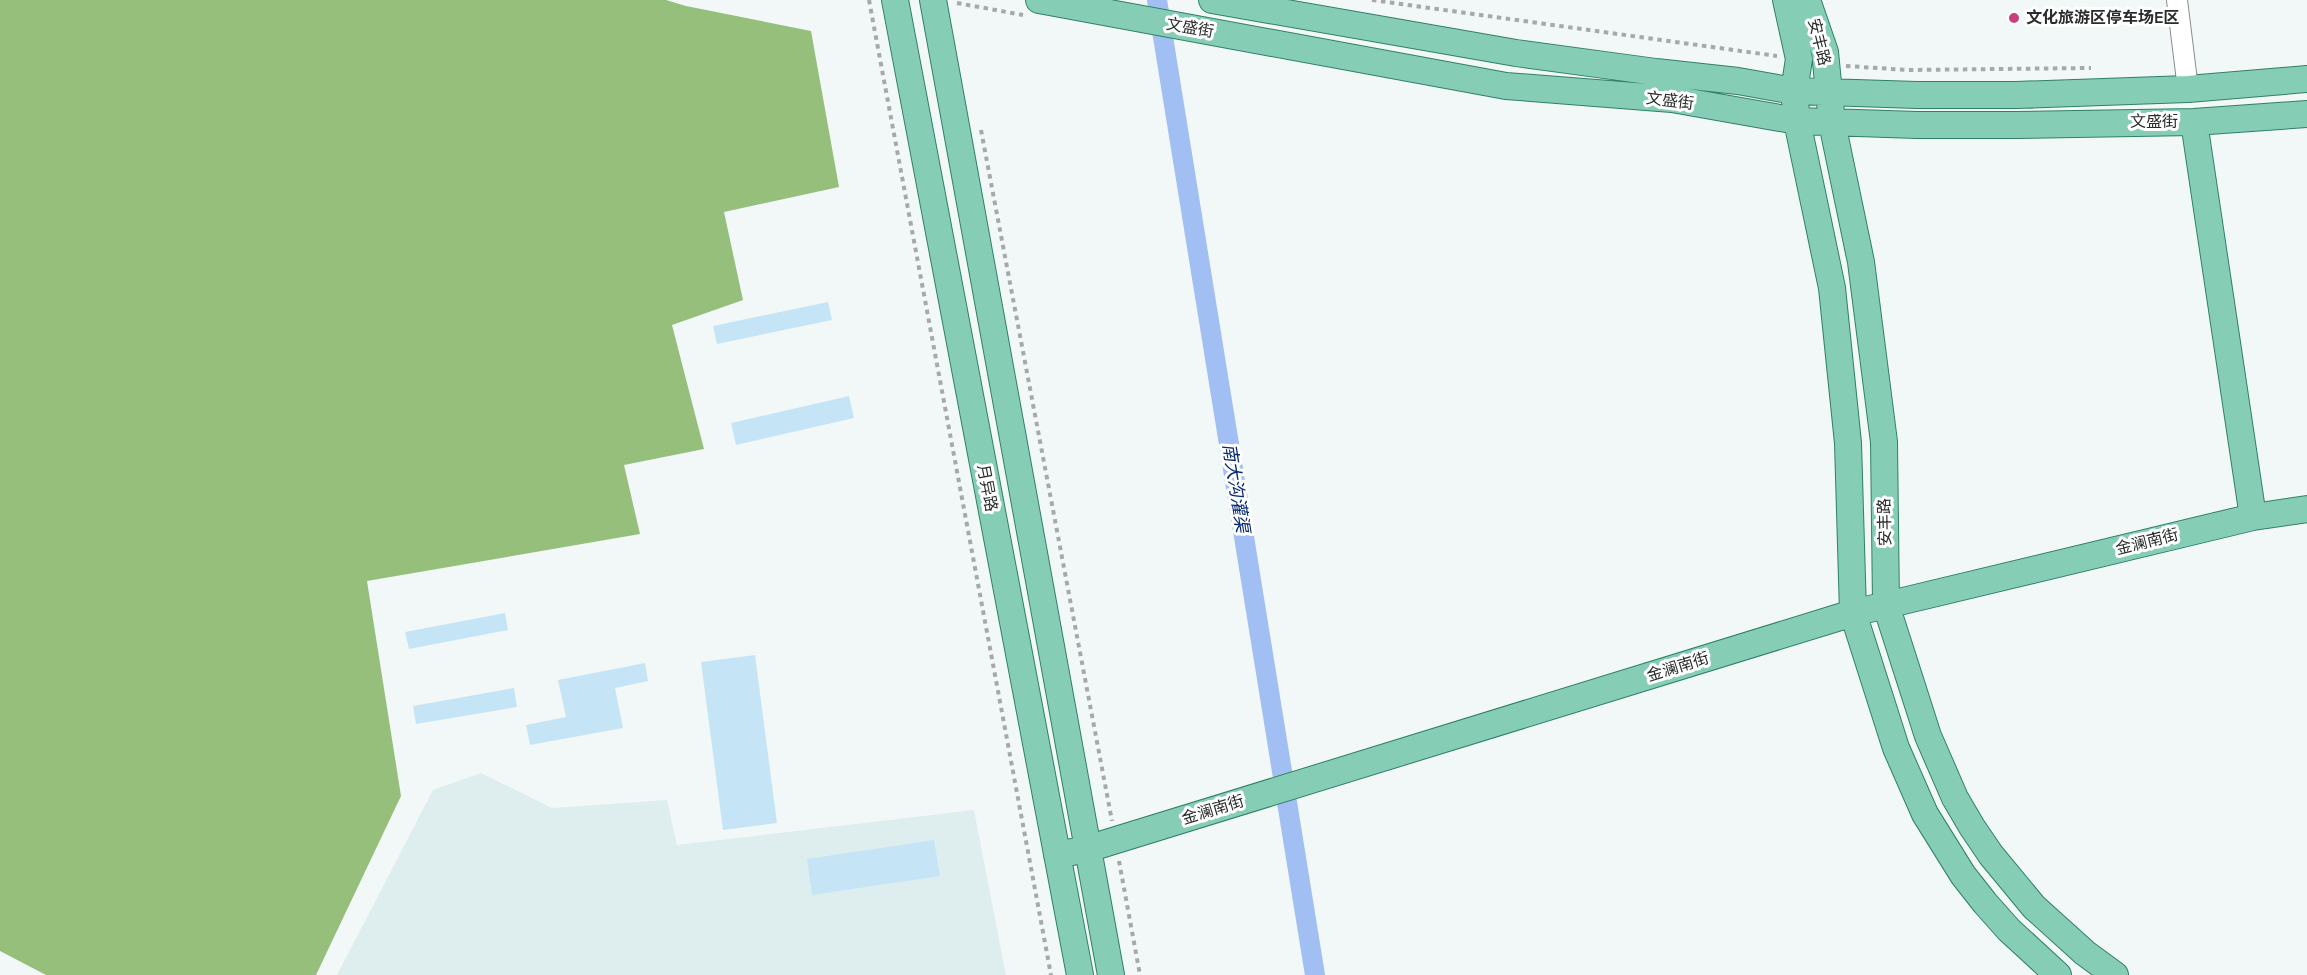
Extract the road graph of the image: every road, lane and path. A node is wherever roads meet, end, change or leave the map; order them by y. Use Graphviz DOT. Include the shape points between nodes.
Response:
graph roads {
  1 [pos="869,0"];
  2 [pos="895,0"];
  3 [pos="1212,0"];
  4 [pos="1786,0"];
  5 [pos="1808,0"];
  6 [pos="2176,0"];
  7 [pos="949,1"];
  8 [pos="1036,9"];
  9 [pos="960,15"];
  10 [pos="2307,79"];
  11 [pos="2188,89"];
  12 [pos="1794,91"];
  13 [pos="1829,93"];
  14 [pos="2307,114"];
  15 [pos="980,120"];
  16 [pos="1797,121"];
  17 [pos="2194,122"];
  18 [pos="1832,123"];
  19 [pos="2307,509"];
  20 [pos="2253,517"];
  21 [pos="1886,605"];
  22 [pos="1852,613"];
  23 [pos="1115,840"];
  24 [pos="1087,849"];
  25 [pos="1057,855"];
  26 [pos="1051,975"];
  27 [pos="1080,975"];
  28 [pos="1112,975"];
  29 [pos="1140,975"];
  30 [pos="2058,975"];
  31 [pos="2115,975"];
  1 -- 26 [label="path, 月异路"];
  2 -- 25 [label="main road, 月异路"];
  3 -- 12 [label="main road, 文盛街" via="1516,53"];
  4 -- 12 [label="main road, 安丰路" via="1799,59"];
  5 -- 13 [label="main road, 安丰路" via="1825,52"];
  6 -- 11 [label="street"];
  7 -- 8 [label="path"];
  7 -- 9 [label="path"];
  7 -- 24 [label="main road, 月异路"];
  8 -- 16 [label="main road, 文盛街" via="1073,6 1506,86 1672,99"];
  10 -- 11 [label="main road, 文盛街"];
  11 -- 13 [label="main road, 文盛街" via="2016,95"];
  12 -- 13 [label="main road, 文盛街"];
  12 -- 16 [label="main road, 安丰路"];
  13 -- 18 [label="main road, 安丰路"];
  14 -- 17 [label="main road, 文盛街"];
  15 -- 23 [label="path"];
  16 -- 18 [label="main road, 文盛街"];
  16 -- 22 [label="main road, 安丰路" via="1832,288 1848,443"];
  17 -- 18 [label="main road, 文盛街"];
  17 -- 20 [label="main road"];
  18 -- 21 [label="main road, 安丰路" via="1861,262 1884,442"];
  19 -- 20 [label="main road, 金澜南街"];
  20 -- 21 [label="main road, 金澜南街"];
  21 -- 22 [label="main road, 金澜南街"];
  21 -- 31 [label="main road, 安丰路" via="1928,736 1972,827 2034,907"];
  22 -- 23 [label="main road, 金澜南街"];
  22 -- 30 [label="main road, 安丰路" via="1896,748 1925,814 1949,855 1985,903"];
  23 -- 24 [label="main road, 金澜南街"];
  23 -- 29 [label="path"];
  24 -- 25 [label="main road, 金澜南街"];
  24 -- 28 [label="main road, 月异路"];
  25 -- 27 [label="main road, 月异路"];
}
